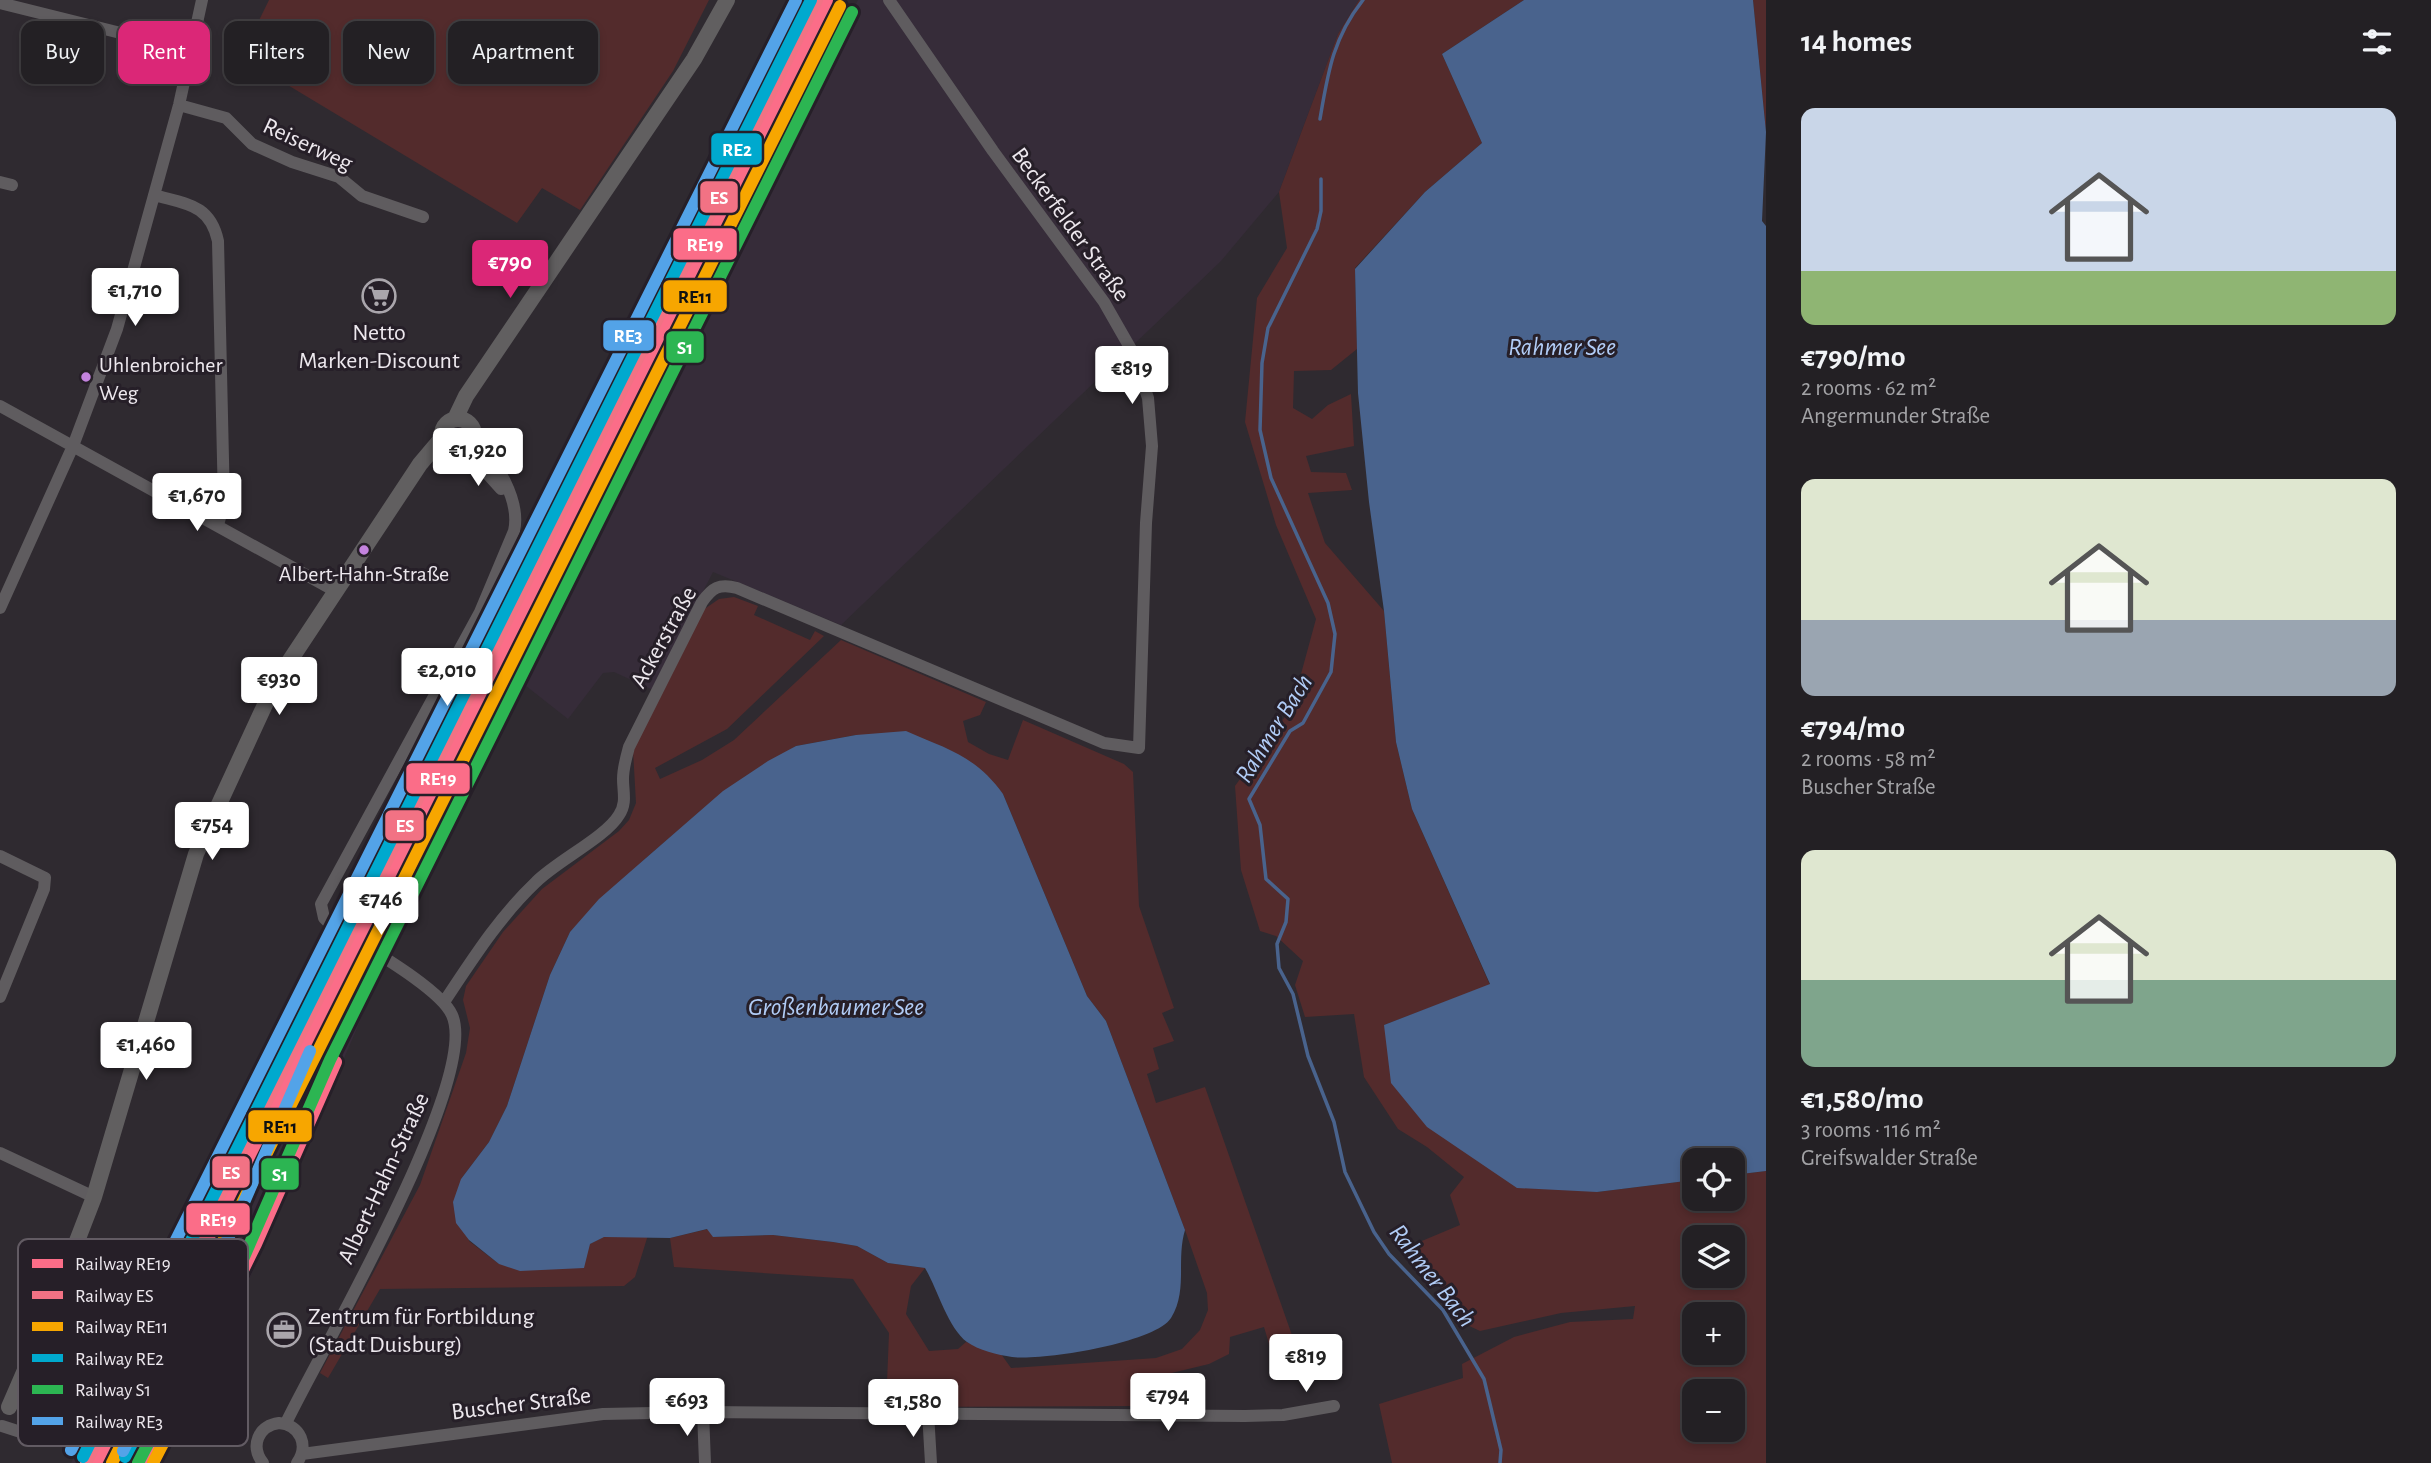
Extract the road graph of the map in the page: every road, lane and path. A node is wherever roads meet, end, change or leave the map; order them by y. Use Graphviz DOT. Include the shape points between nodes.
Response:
graph roads {
  1 [pos="202,0"];
  2 [pos="727,0"];
  3 [pos="889,0"];
  4 [pos="0,3"];
  5 [pos="198,21"];
  6 [pos="118,32"];
  7 [pos="184,84"];
  8 [pos="179,105"];
  9 [pos="154,195"];
  10 [pos="423,217"];
  11 [pos="485,370"];
  12 [pos="0,406"];
  13 [pos="454,419"];
  14 [pos="473,432"];
  15 [pos="73,446"];
  16 [pos="450,446"];
  17 [pos="513,502"];
  18 [pos="218,525"];
  19 [pos="337,592"];
  20 [pos="0,608"];
  21 [pos="1139,748"];
  22 [pos="0,856"];
  23 [pos="0,997"];
  24 [pos="444,1002"];
  25 [pos="0,1153"];
  26 [pos="94,1197"];
  27 [pos="78,1239"];
  28 [pos="18,1386"];
  29 [pos="1334,1406"];
  30 [pos="9,1407"];
  31 [pos="703,1412"];
  32 [pos="928,1413"];
  33 [pos="286,1423"];
  34 [pos="1,1428"];
  35 [pos="299,1459"];
  36 [pos="263,1463"];
  37 [pos="705,1463"];
  38 [pos="931,1463"];
  1 -- 5 [label="street"];
  2 -- 11 [label="main road" via="685,73"];
  3 -- 21 [label="street, Beckerfelder Straße" via="985,141 1104,302 1136,362 1148,398 1152,446"];
  4 -- 6 [label="street"];
  7 -- 8 [label="street"];
  8 -- 9 [label="street"];
  8 -- 10 [label="street, Reiserweg" via="226,118 252,144 339,177 362,196"];
  9 -- 15 [label="street" via="117,329"];
  9 -- 18 [label="street" via="195,207 206,214 216,233 221,274 224,503"];
  11 -- 13 [label="main road"];
  11 -- 14 [label="main road" via="474,404"];
  12 -- 15 [label="street"];
  13 -- 14 [label="main road" via="464,419"];
  13 -- 16 [label="main road" via="444,426"];
  14 -- 16 [label="main road" via="468,448"];
  14 -- 17 [label="street"];
  15 -- 18 [label="street"];
  15 -- 20 [label="street"];
  16 -- 17 [label="street" via="474,459"];
  16 -- 19 [label="main road" via="410,481"];
  17 -- 24 [label="street" via="514,531 480,612 323,897 321,910 329,923"];
  18 -- 19 [label="street"];
  19 -- 26 [label="main road" via="275,683 189,870"];
  21 -- 24 [label="street, Ackerstraße" via="1104,743 724,584 702,602 629,747 621,813 613,824 554,865 517,901"];
  22 -- 23 [label="street" via="45,878"];
  24 -- 33 [label="street, Albert-Hahn-Straße" via="456,1028 456,1051 432,1131"];
  25 -- 26 [label="street"];
  26 -- 27 [label="main road"];
  28 -- 30 [label="main road"];
  29 -- 32 [label="street, Buscher Straße" via="1245,1416"];
  30 -- 34 [label="street"];
  31 -- 32 [label="street, Buscher Straße"];
  31 -- 35 [label="street, Buscher Straße" via="603,1414"];
  31 -- 37 [label="street"];
  32 -- 38 [label="street"];
  33 -- 35 [label="street" via="300,1434"];
  33 -- 36 [label="street" via="269,1425 258,1437 257,1453"];
}
